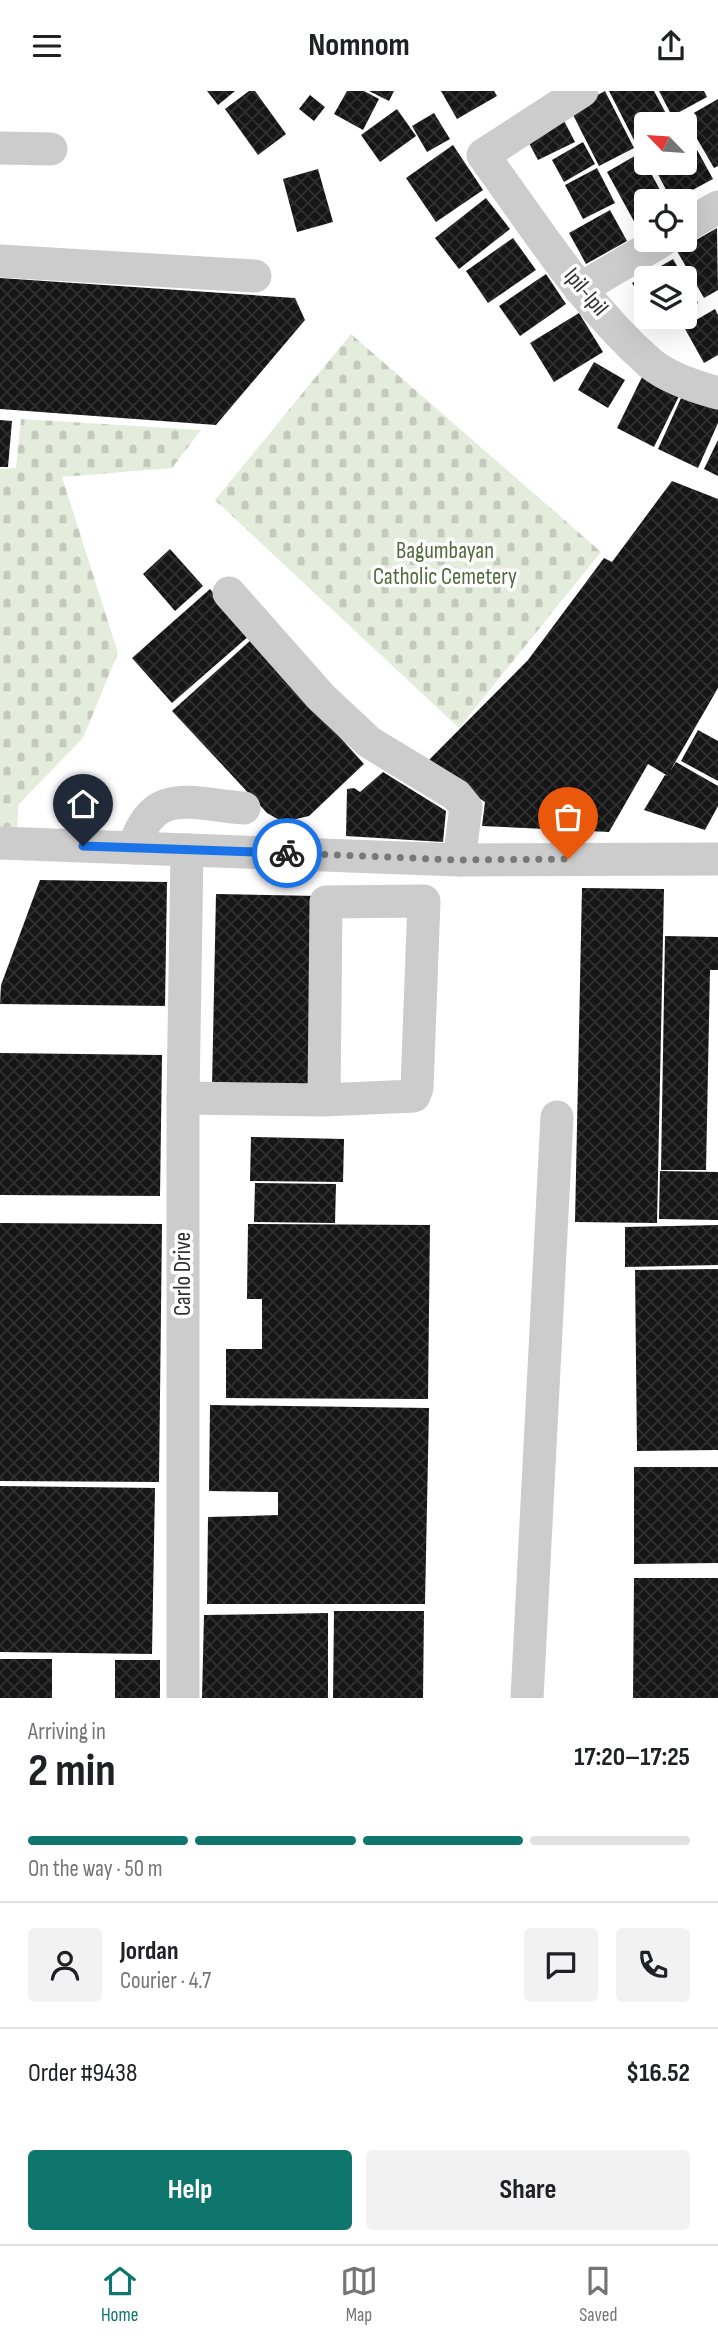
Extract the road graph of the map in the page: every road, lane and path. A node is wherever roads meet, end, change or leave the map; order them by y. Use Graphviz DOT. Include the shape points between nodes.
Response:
graph roads {
  1 [pos="582,91"];
  2 [pos="0,148"];
  3 [pos="51,149"];
  4 [pos="718,207"];
  5 [pos="697,219"];
  6 [pos="643,252"];
  7 [pos="0,261"];
  8 [pos="255,275"];
  9 [pos="580,289"];
  10 [pos="718,393"];
  11 [pos="229,593"];
  12 [pos="244,808"];
  13 [pos="0,843"];
  14 [pos="134,848"];
  15 [pos="187,850"];
  16 [pos="713,855"];
  17 [pos="459,860"];
  18 [pos="183,1098"];
  19 [pos="324,1100"];
  20 [pos="557,1117"];
  21 [pos="183,1698"];
  22 [pos="527,1698"];
  1 -- 9 [label="street, Ipil-Ipil" via="483,155"];
  2 -- 3 [label="street"];
  4 -- 5 [label="street"];
  6 -- 9 [label="street"];
  7 -- 8 [label="street"];
  9 -- 10 [label="street, Ipil-Ipil" via="652,364 695,387"];
  11 -- 17 [label="street" via="321,697 369,742 456,795 466,807"];
  12 -- 14 [label="street" via="172,802 146,819"];
  13 -- 14 [label="street"];
  14 -- 15 [label="street"];
  15 -- 17 [label="street"];
  15 -- 18 [label="street, Carlo Drive"];
  16 -- 17 [label="street"];
  18 -- 19 [label="street"];
  18 -- 21 [label="street, Carlo Drive"];
  19 -- 19 [label="street" via="406,1097 418,1088 424,901 326,902"];
  20 -- 22 [label="street"];
}
